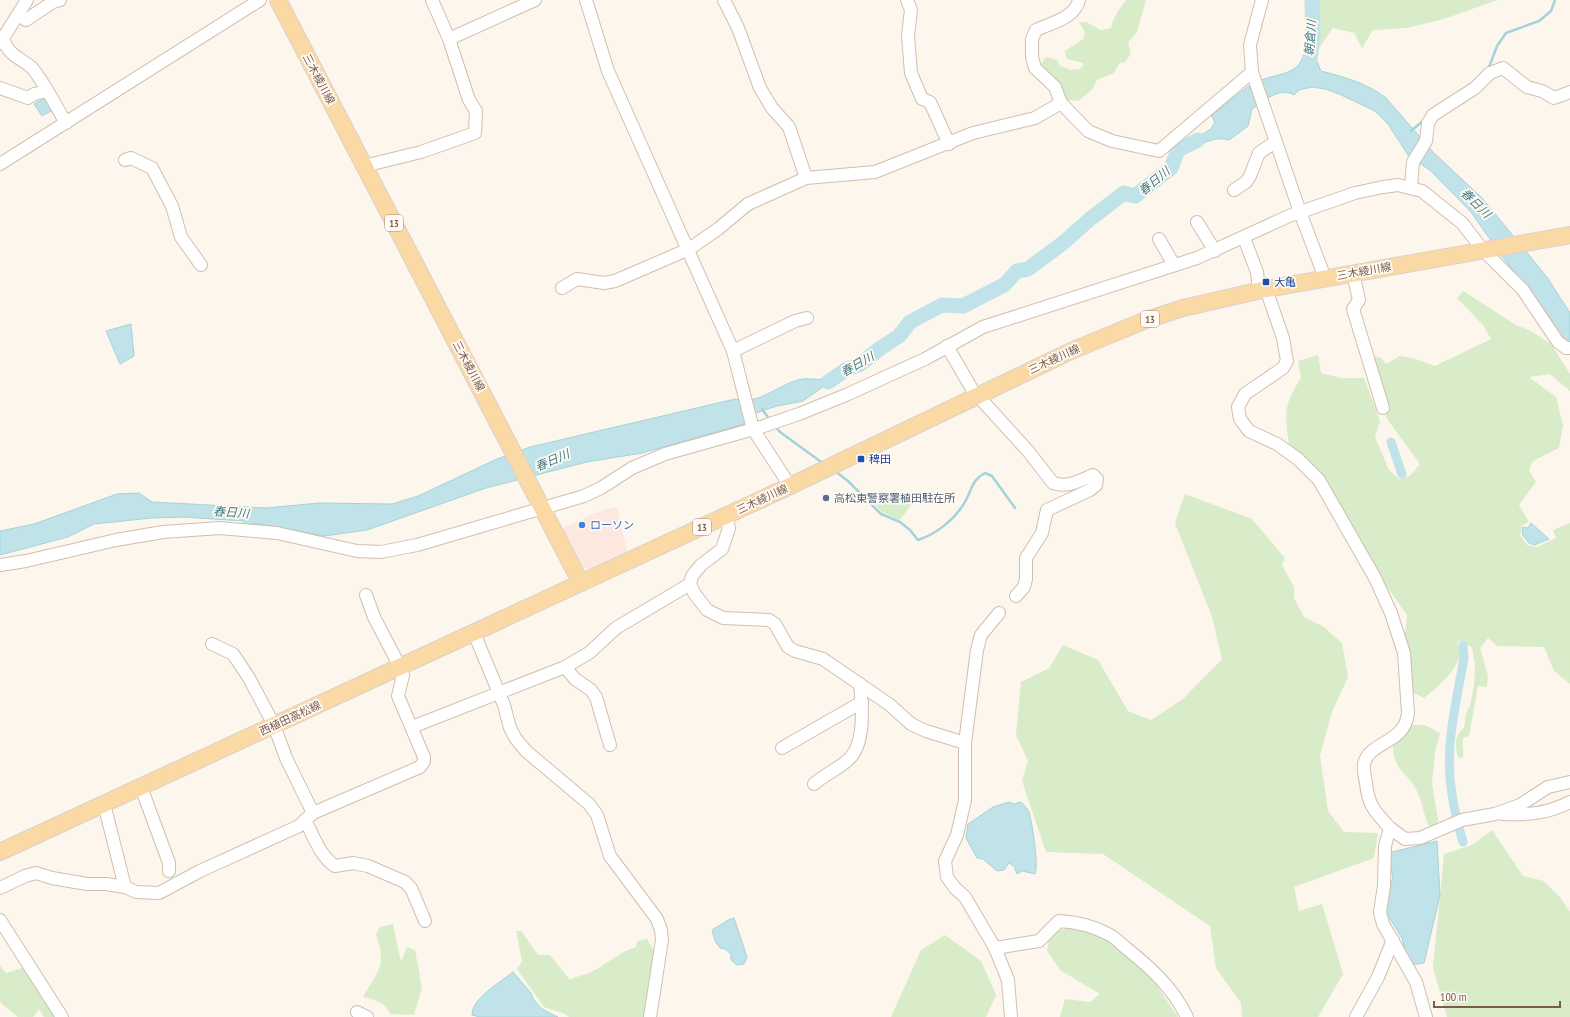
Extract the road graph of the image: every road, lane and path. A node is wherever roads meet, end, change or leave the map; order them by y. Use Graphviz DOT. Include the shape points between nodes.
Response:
graph roads {
  1 [pos="27,0"];
  2 [pos="60,0"];
  3 [pos="260,0"];
  4 [pos="278,0"];
  5 [pos="432,0"];
  6 [pos="535,0"];
  7 [pos="586,0"];
  8 [pos="724,0"];
  9 [pos="907,0"];
  10 [pos="1079,0"];
  11 [pos="1262,0"];
  12 [pos="18,15"];
  13 [pos="449,39"];
  14 [pos="2,41"];
  15 [pos="1253,76"];
  16 [pos="0,88"];
  17 [pos="47,91"];
  18 [pos="1570,92"];
  19 [pos="1061,103"];
  20 [pos="66,123"];
  21 [pos="1275,142"];
  22 [pos="949,144"];
  23 [pos="125,160"];
  24 [pos="0,164"];
  25 [pos="364,166"];
  26 [pos="806,178"];
  27 [pos="1411,187"];
  28 [pos="1234,190"];
  29 [pos="1300,212"];
  30 [pos="1197,222"];
  31 [pos="1570,235"];
  32 [pos="1244,238"];
  33 [pos="1160,239"];
  34 [pos="689,249"];
  35 [pos="1487,249"];
  36 [pos="1215,251"];
  37 [pos="201,265"];
  38 [pos="1174,265"];
  39 [pos="1353,273"];
  40 [pos="1325,278"];
  41 [pos="562,288"];
  42 [pos="1263,290"];
  43 [pos="807,318"];
  44 [pos="948,346"];
  45 [pos="1568,348"];
  46 [pos="733,351"];
  47 [pos="976,396"];
  48 [pos="1383,408"];
  49 [pos="752,427"];
  50 [pos="790,486"];
  51 [pos="543,508"];
  52 [pos="726,516"];
  53 [pos="0,565"];
  54 [pos="581,583"];
  55 [pos="690,584"];
  56 [pos="366,595"];
  57 [pos="1016,596"];
  58 [pos="998,613"];
  59 [pos="474,633"];
  60 [pos="212,644"];
  61 [pos="400,667"];
  62 [pos="565,667"];
  63 [pos="860,684"];
  64 [pos="500,694"];
  65 [pos="862,702"];
  66 [pos="274,725"];
  67 [pos="412,728"];
  68 [pos="965,743"];
  69 [pos="610,745"];
  70 [pos="782,748"];
  71 [pos="1570,782"];
  72 [pos="814,784"];
  73 [pos="141,787"];
  74 [pos="1570,802"];
  75 [pos="104,804"];
  76 [pos="1495,814"];
  77 [pos="309,816"];
  78 [pos="1390,828"];
  79 [pos="0,852"];
  80 [pos="169,871"];
  81 [pos="125,887"];
  82 [pos="0,888"];
  83 [pos="0,920"];
  84 [pos="425,921"];
  85 [pos="1393,940"];
  86 [pos="995,948"];
  87 [pos="62,1017"];
  88 [pos="650,1017"];
  89 [pos="1011,1017"];
  90 [pos="1187,1017"];
  91 [pos="1356,1017"];
  92 [pos="1426,1017"];
  1 -- 12 [label="street"];
  2 -- 12 [label="street" via="26,20"];
  3 -- 20 [label="street"];
  4 -- 25 [label="main road, 三木綾川線 / 13"];
  5 -- 13 [label="street"];
  6 -- 13 [label="street"];
  7 -- 34 [label="street" via="608,71"];
  8 -- 26 [label="street" via="738,28 760,88 772,108 789,127"];
  9 -- 22 [label="street" via="911,10 908,36 911,73 922,99 930,102"];
  10 -- 19 [label="street" via="1077,8 1066,17 1036,30 1032,39 1035,68 1055,87"];
  11 -- 15 [label="street" via="1250,45"];
  12 -- 14 [label="street"];
  13 -- 25 [label="street" via="468,100 476,111 475,133 421,152"];
  14 -- 17 [label="street" via="13,56 32,67"];
  15 -- 19 [label="street" via="1159,151 1112,141 1088,131"];
  15 -- 21 [label="street"];
  16 -- 17 [label="street" via="28,98"];
  17 -- 20 [label="street"];
  18 -- 27 [label="street" via="1554,98 1527,87 1504,68 1490,73 1475,88 1434,115 1428,123 1426,141 1413,162"];
  19 -- 22 [label="street" via="1035,118 973,133"];
  20 -- 24 [label="street"];
  21 -- 28 [label="street" via="1259,153 1246,182"];
  21 -- 29 [label="street"];
  22 -- 26 [label="street" via="874,172"];
  23 -- 37 [label="street" via="131,158 152,168 172,206 181,237"];
  25 -- 51 [label="main road, 三木綾川線 / 13"];
  26 -- 34 [label="street" via="748,204"];
  27 -- 29 [label="street" via="1398,185 1355,193"];
  27 -- 35 [label="street" via="1427,194"];
  29 -- 32 [label="street"];
  29 -- 40 [label="street"];
  30 -- 36 [label="street"];
  31 -- 35 [label="main road, 三木綾川線 / 13"];
  32 -- 36 [label="street"];
  32 -- 42 [label="street"];
  33 -- 38 [label="street"];
  34 -- 41 [label="street" via="615,281 604,283 577,279"];
  34 -- 46 [label="street"];
  35 -- 39 [label="main road, 三木綾川線 / 13"];
  35 -- 45 [label="street" via="1523,290 1558,342"];
  36 -- 38 [label="street"];
  38 -- 44 [label="street" via="1000,320"];
  39 -- 40 [label="main road, 三木綾川線 / 13"];
  39 -- 48 [label="street" via="1359,300 1353,309"];
  40 -- 42 [label="main road, 三木綾川線 / 13"];
  42 -- 47 [label="main road, 三木綾川線 / 13" via="1183,308 1146,320 1071,350"];
  42 -- 78 [label="street" via="1283,338 1287,361 1283,368 1245,394 1238,407 1240,419 1249,430 1277,444 1298,459 1319,480 1375,578 1391,613 1404,653 1407,722 1397,736 1370,754 1364,764 1368,798 1375,812"];
  43 -- 46 [label="street" via="795,321"];
  44 -- 47 [label="street"];
  44 -- 49 [label="street" via="895,374 846,395 799,414"];
  46 -- 49 [label="street"];
  47 -- 50 [label="main road, 三木綾川線 / 13"];
  47 -- 57 [label="street" via="1028,451 1053,483 1070,485 1093,475 1097,479 1096,485 1090,490 1047,510 1040,538 1026,558 1024,587"];
  49 -- 50 [label="street"];
  49 -- 51 [label="street" via="665,454 632,468 584,496"];
  50 -- 52 [label="main road, 三木綾川線 / 13"];
  51 -- 53 [label="street" via="417,545 381,552 357,552 278,533 220,528 162,532"];
  51 -- 54 [label="main road, 三木綾川線 / 13"];
  52 -- 54 [label="main road, 三木綾川線 / 13"];
  52 -- 55 [label="street" via="729,528 722,549 702,565 692,576"];
  54 -- 59 [label="main road, 西植田高松線"];
  55 -- 62 [label="street" via="616,628 590,653"];
  55 -- 63 [label="street" via="694,594 707,610 723,618 769,620 775,624 788,647 823,659"];
  56 -- 61 [label="street" via="374,617"];
  58 -- 68 [label="street" via="981,634"];
  59 -- 61 [label="main road, 西植田高松線"];
  59 -- 64 [label="street"];
  60 -- 66 [label="street" via="233,654"];
  61 -- 66 [label="main road, 西植田高松線"];
  61 -- 67 [label="street" via="403,675 398,696"];
  62 -- 64 [label="street"];
  62 -- 69 [label="street" via="596,697"];
  63 -- 65 [label="street"];
  63 -- 68 [label="street" via="911,724 926,732"];
  64 -- 67 [label="street"];
  64 -- 88 [label="street" via="516,739 526,751 589,804 597,815 610,856 657,919 662,940"];
  65 -- 70 [label="street"];
  65 -- 72 [label="street" via="857,749 850,759"];
  66 -- 73 [label="main road, 西植田高松線"];
  66 -- 77 [label="street"];
  67 -- 77 [label="street" via="424,757 420,768"];
  68 -- 86 [label="street" via="965,800 957,835 945,861 947,876 965,897"];
  71 -- 76 [label="street" via="1548,787 1520,805"];
  73 -- 75 [label="main road, 西植田高松線"];
  73 -- 80 [label="street" via="169,863"];
  74 -- 76 [label="street" via="1548,812 1526,815"];
  75 -- 79 [label="main road, 西植田高松線"];
  75 -- 81 [label="street"];
  76 -- 78 [label="street" via="1462,820 1420,838 1405,839"];
  77 -- 81 [label="street" via="299,826 200,871 159,894 136,892"];
  77 -- 84 [label="street" via="321,850 330,863 335,866 353,863 405,882 411,888"];
  78 -- 85 [label="street" via="1385,846 1384,886 1380,912 1383,924"];
  81 -- 82 [label="street" via="87,884 36,873"];
  83 -- 87 [label="street"];
  85 -- 91 [label="street" via="1378,977"];
  85 -- 92 [label="street" via="1416,982"];
  86 -- 89 [label="street" via="1008,980"];
  86 -- 90 [label="street" via="1039,941 1059,921 1075,922 1108,933 1156,974 1179,1000"];
}
